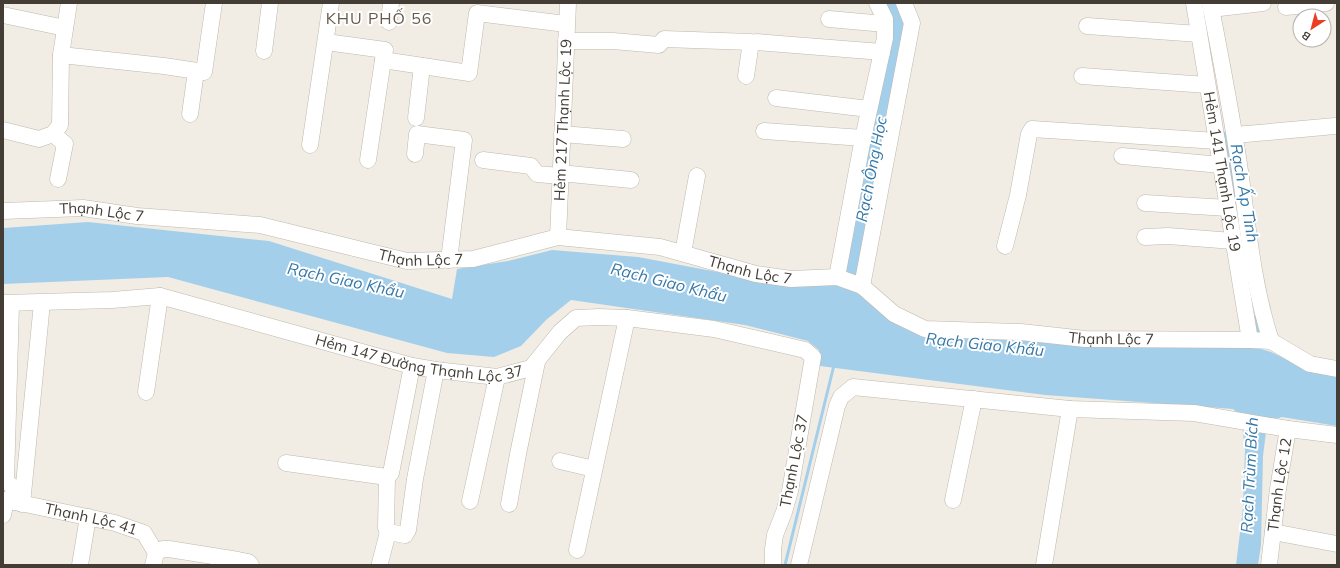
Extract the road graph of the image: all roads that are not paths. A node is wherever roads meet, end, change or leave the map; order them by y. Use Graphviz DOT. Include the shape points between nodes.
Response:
graph roads {
  1 [pos="69,3"];
  2 [pos="214,3"];
  3 [pos="270,3"];
  4 [pos="331,3"];
  5 [pos="391,3"];
  6 [pos="568,3"];
  7 [pos="877,3"];
  8 [pos="904,3"];
  9 [pos="1194,3"];
  10 [pos="1263,3"];
  11 [pos="1326,3"];
  12 [pos="1211,6"];
  13 [pos="1286,7"];
  14 [pos="3,15"];
  15 [pos="829,19"];
  16 [pos="389,22"];
  17 [pos="566,24"];
  18 [pos="885,24"];
  19 [pos="1087,26"];
  20 [pos="65,28"];
  21 [pos="1199,34"];
  22 [pos="566,41"];
  23 [pos="326,42"];
  24 [pos="756,42"];
  25 [pos="264,51"];
  26 [pos="882,52"];
  27 [pos="61,55"];
  28 [pos="383,60"];
  29 [pos="422,66"];
  30 [pos="196,71"];
  31 [pos="746,76"];
  32 [pos="1082,76"];
  33 [pos="1207,85"];
  34 [pos="776,98"];
  35 [pos="869,109"];
  36 [pos="190,114"];
  37 [pos="416,118"];
  38 [pos="1335,126"];
  39 [pos="3,130"];
  40 [pos="764,130"];
  41 [pos="53,134"];
  42 [pos="562,134"];
  43 [pos="1235,135"];
  44 [pos="623,138"];
  45 [pos="864,138"];
  46 [pos="1217,141"];
  47 [pos="310,145"];
  48 [pos="415,154"];
  49 [pos="1122,156"];
  50 [pos="368,160"];
  51 [pos="483,160"];
  52 [pos="1220,165"];
  53 [pos="554,175"];
  54 [pos="697,176"];
  55 [pos="58,179"];
  56 [pos="631,180"];
  57 [pos="1145,204"];
  58 [pos="1228,208"];
  59 [pos="3,211"];
  60 [pos="558,237"];
  61 [pos="1145,237"];
  62 [pos="1233,241"];
  63 [pos="1005,246"];
  64 [pos="683,253"];
  65 [pos="448,260"];
  66 [pos="837,277"];
  67 [pos="862,286"];
  68 [pos="160,296"];
  69 [pos="42,303"];
  70 [pos="7,304"];
  71 [pos="627,318"];
  72 [pos="1263,341"];
  73 [pos="813,357"];
  74 [pos="537,362"];
  75 [pos="412,366"];
  76 [pos="1337,369"];
  77 [pos="436,370"];
  78 [pos="497,377"];
  79 [pos="146,392"];
  80 [pos="974,399"];
  81 [pos="1070,409"];
  82 [pos="1282,428"];
  83 [pos="1337,435"];
  84 [pos="560,461"];
  85 [pos="286,463"];
  86 [pos="594,469"];
  87 [pos="387,477"];
  88 [pos="953,500"];
  89 [pos="470,501"];
  90 [pos="10,504"];
  91 [pos="509,504"];
  92 [pos="88,517"];
  93 [pos="388,532"];
  94 [pos="1273,532"];
  95 [pos="1337,544"];
  96 [pos="577,550"];
  97 [pos="155,559"];
  98 [pos="380,564"];
  99 [pos="80,565"];
  100 [pos="251,565"];
  101 [pos="773,565"];
  102 [pos="799,565"];
  103 [pos="1044,565"];
  104 [pos="1269,565"];
  1 -- 20 [label="street"];
  2 -- 30 [label="street" via="204,72"];
  3 -- 25 [label="street"];
  4 -- 23 [label="street"];
  5 -- 16 [label="street"];
  6 -- 17 [label="street, Hẻm 217 Thạnh Lộc 19"];
  7 -- 18 [label="street"];
  8 -- 67 [label="street" via="912,23"];
  9 -- 21 [label="street, Hẻm 141 Thạnh Lộc 19"];
  10 -- 12 [label="street"];
  11 -- 13 [label="street"];
  12 -- 43 [label="street"];
  14 -- 20 [label="street"];
  15 -- 18 [label="street"];
  17 -- 22 [label="street, Hẻm 217 Thạnh Lộc 19"];
  17 -- 29 [label="street" via="477,13 469,73"];
  18 -- 26 [label="street"];
  19 -- 21 [label="street"];
  20 -- 27 [label="street"];
  21 -- 33 [label="street, Hẻm 141 Thạnh Lộc 19"];
  22 -- 31 [label="street" via="659,44 664,39 751,42"];
  22 -- 42 [label="street, Hẻm 217 Thạnh Lộc 19"];
  23 -- 28 [label="street" via="385,50"];
  23 -- 47 [label="street"];
  24 -- 26 [label="street"];
  26 -- 35 [label="street"];
  27 -- 30 [label="street"];
  27 -- 41 [label="street" via="60,125"];
  28 -- 29 [label="street"];
  28 -- 50 [label="street"];
  29 -- 37 [label="street"];
  30 -- 36 [label="street"];
  32 -- 33 [label="street"];
  33 -- 46 [label="street, Hẻm 141 Thạnh Lộc 19"];
  34 -- 35 [label="street"];
  35 -- 45 [label="street"];
  38 -- 43 [label="street"];
  39 -- 41 [label="street" via="39,139"];
  40 -- 45 [label="street"];
  41 -- 55 [label="street" via="65,144"];
  42 -- 44 [label="street"];
  42 -- 53 [label="street, Hẻm 217 Thạnh Lộc 19"];
  43 -- 72 [label="street" via="1257,268"];
  45 -- 66 [label="street"];
  46 -- 52 [label="street, Hẻm 141 Thạnh Lộc 19"];
  46 -- 63 [label="street" via="1032,130 1029,134 1018,195"];
  48 -- 65 [label="street" via="416,134 464,140"];
  49 -- 52 [label="street"];
  51 -- 53 [label="street" via="531,166 537,174"];
  52 -- 58 [label="street, Hẻm 141 Thạnh Lộc 19"];
  53 -- 56 [label="street"];
  53 -- 60 [label="street, Hẻm 217 Thạnh Lộc 19"];
  54 -- 64 [label="street"];
  57 -- 58 [label="street"];
  58 -- 62 [label="street, Hẻm 141 Thạnh Lộc 19"];
  59 -- 65 [label="street, Thạnh Lộc 7" via="83,208 137,216 260,225 407,261"];
  60 -- 64 [label="street, Thạnh Lộc 7" via="660,247"];
  60 -- 65 [label="street, Thạnh Lộc 7" via="473,259"];
  61 -- 62 [label="street" via="1168,236"];
  62 -- 72 [label="street, Hẻm 141 Thạnh Lộc 19"];
  64 -- 66 [label="street, Thạnh Lộc 7" via="756,274 791,279"];
  66 -- 67 [label="street"];
  67 -- 72 [label="street, Thạnh Lộc 7" via="894,314 925,329 1021,332 1085,339"];
  68 -- 69 [label="street, Hẻm 147 Đường Thạnh Lộc 37"];
  68 -- 75 [label="street, Hẻm 147 Đường Thạnh Lộc 37"];
  68 -- 79 [label="street"];
  69 -- 70 [label="street, Hẻm 147 Đường Thạnh Lộc 37"];
  69 -- 90 [label="street"];
  70 -- 90 [label="street" via="6,481 14,487"];
  71 -- 73 [label="street, Hẻm 147 Đường Thạnh Lộc 37" via="714,330 805,350"];
  71 -- 74 [label="street, Hẻm 147 Đường Thạnh Lộc 37" via="576,318 560,332"];
  71 -- 86 [label="street"];
  72 -- 76 [label="street, Thạnh Lộc 7" via="1310,364"];
  73 -- 101 [label="street, Thạnh Lộc 37" via="790,491 775,536"];
  74 -- 78 [label="street, Hẻm 147 Đường Thạnh Lộc 37" via="532,368"];
  74 -- 91 [label="street"];
  75 -- 77 [label="street, Hẻm 147 Đường Thạnh Lộc 37"];
  75 -- 87 [label="street" via="391,473"];
  77 -- 78 [label="street, Hẻm 147 Đường Thạnh Lộc 37"];
  77 -- 93 [label="street" via="407,534"];
  78 -- 89 [label="street"];
  80 -- 81 [label="street"];
  80 -- 88 [label="street"];
  80 -- 102 [label="street" via="862,387 853,387 846,392 837,406"];
  81 -- 82 [label="street" via="1194,413"];
  81 -- 103 [label="street"];
  82 -- 83 [label="street, Thạnh Lộc 12"];
  82 -- 94 [label="street, Thạnh Lộc 12"];
  84 -- 86 [label="street"];
  85 -- 87 [label="street"];
  86 -- 96 [label="street"];
  87 -- 93 [label="street"];
  90 -- 92 [label="street, Thạnh Lộc 41"];
  92 -- 97 [label="street, Thạnh Lộc 41" via="144,533"];
  92 -- 99 [label="street"];
  93 -- 98 [label="street"];
  94 -- 95 [label="street"];
  94 -- 104 [label="street, Thạnh Lộc 12"];
  97 -- 100 [label="street" via="163,549 169,549 238,560"];
}
